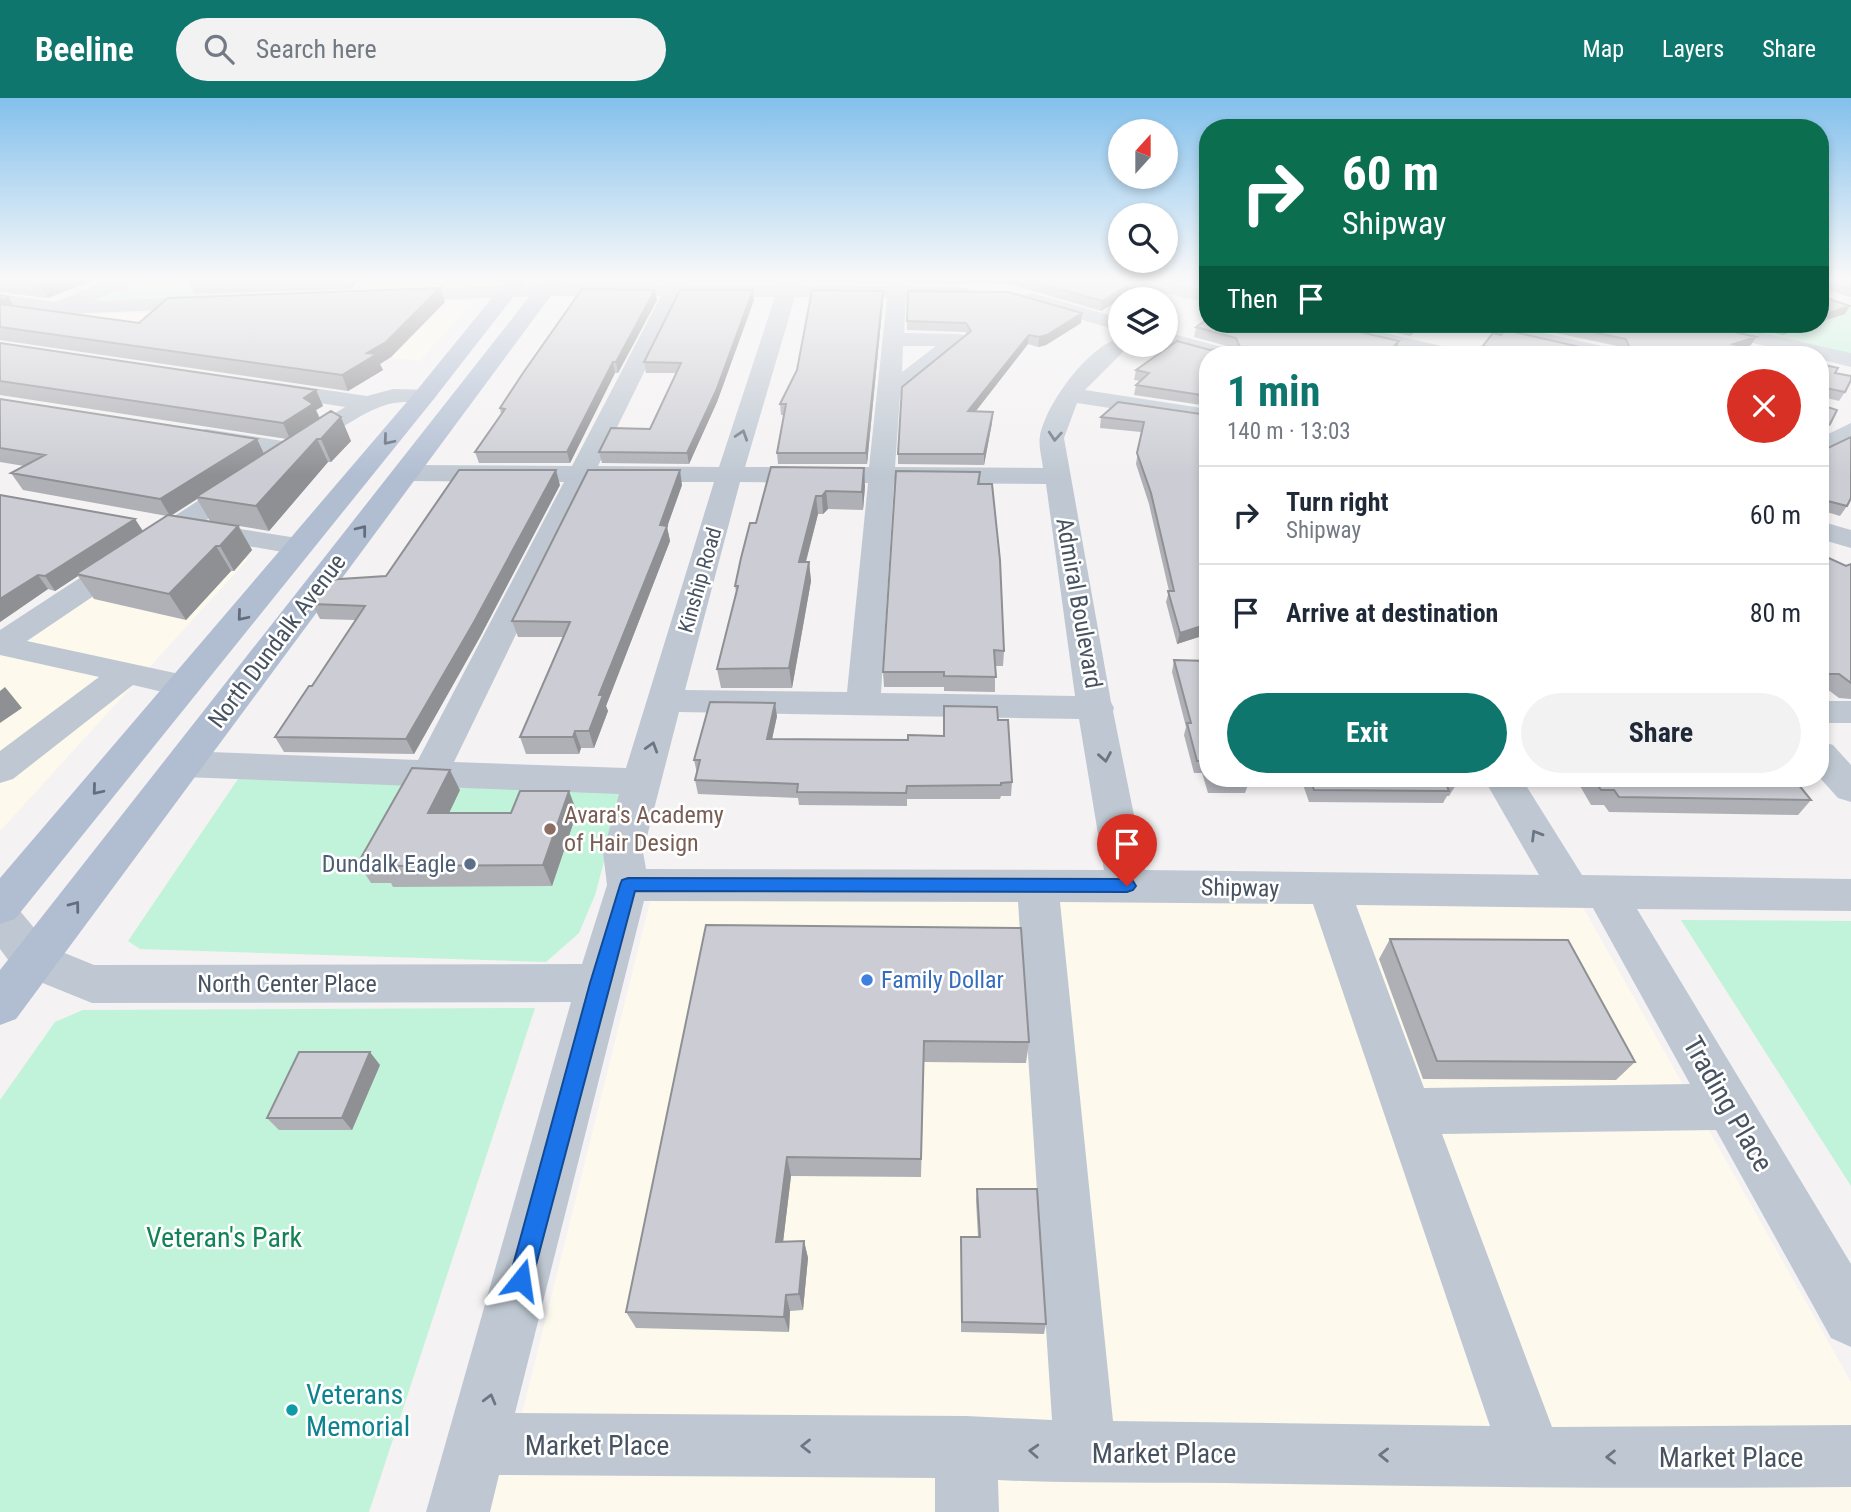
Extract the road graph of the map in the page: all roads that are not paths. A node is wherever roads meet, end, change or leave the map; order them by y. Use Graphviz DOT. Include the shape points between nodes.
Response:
graph roads {
  1 [pos="474,344"];
  2 [pos="492,344"];
  3 [pos="646,344"];
  4 [pos="770,344"];
  5 [pos="894,344"];
  6 [pos="952,344"];
  7 [pos="1108,354"];
  8 [pos="1829,355"];
  9 [pos="1851,360"];
  10 [pos="245,384"];
  11 [pos="889,393"];
  12 [pos="425,395"];
  13 [pos="1070,395"];
  14 [pos="367,403"];
  15 [pos="1199,415"];
  16 [pos="1848,416"];
  17 [pos="181,432"];
  18 [pos="1829,438"];
  19 [pos="294,450"];
  20 [pos="407,473"];
  21 [pos="580,474"];
  22 [pos="729,475"];
  23 [pos="881,476"];
  24 [pos="1058,476"];
  25 [pos="135,520"];
  26 [pos="175,528"];
  27 [pos="1829,533"];
  28 [pos="1851,539"];
  29 [pos="300,546"];
  30 [pos="0,645"];
  31 [pos="127,673"];
  32 [pos="184,686"];
  33 [pos="666,701"];
  34 [pos="863,704"];
  35 [pos="1097,708"];
  36 [pos="1829,712"];
  37 [pos="1851,712"];
  38 [pos="184,764"];
  39 [pos="1829,764"];
  40 [pos="0,770"];
  41 [pos="429,775"];
  42 [pos="641,782"];
  43 [pos="1509,787"];
  44 [pos="1851,789"];
  45 [pos="628,885"];
  46 [pos="1127,886"];
  47 [pos="1038,887"];
  48 [pos="1329,890"];
  49 [pos="1587,890"];
  50 [pos="1851,895"];
  51 [pos="0,906"];
  52 [pos="0,917"];
  53 [pos="34,960"];
  54 [pos="599,983"];
  55 [pos="0,1005"];
  56 [pos="1729,1107"];
  57 [pos="1409,1111"];
  58 [pos="1851,1318"];
  59 [pos="478,1444"];
  60 [pos="966,1447"];
  61 [pos="1085,1453"];
  62 [pos="1851,1456"];
  63 [pos="1532,1458"];
  64 [pos="458,1512"];
  65 [pos="967,1512"];
  1 -- 12 [label="main road, North Dundalk Avenue"];
  2 -- 20 [label="main road, North Dundalk Avenue"];
  3 -- 21 [label="street"];
  22 -- 4 [label="street, Kinship Road, one-way"];
  5 -- 11 [label="street"];
  6 -- 11 [label="street"];
  7 -- 13 [label="street, Admiral Boulevard" via="1084,374"];
  8 -- 9 [label="street"];
  10 -- 14 [label="street"];
  11 -- 23 [label="street"];
  12 -- 14 [label="street"];
  12 -- 29 [label="main road, North Dundalk Avenue, one-way"];
  13 -- 15 [label="street"];
  13 -- 24 [label="street, Admiral Boulevard, one-way" via="1052,439"];
  14 -- 19 [label="street"];
  16 -- 18 [label="street"];
  17 -- 19 [label="street"];
  19 -- 26 [label="street"];
  20 -- 21 [label="street"];
  38 -- 20 [label="main road, North Dundalk Avenue, one-way"];
  21 -- 22 [label="street"];
  21 -- 41 [label="street"];
  22 -- 23 [label="street"];
  22 -- 33 [label="street, Kinship Road"];
  23 -- 24 [label="street"];
  23 -- 34 [label="street"];
  24 -- 35 [label="street, Admiral Boulevard"];
  25 -- 26 [label="street"];
  26 -- 29 [label="street"];
  26 -- 30 [label="street"];
  27 -- 28 [label="street"];
  29 -- 32 [label="main road, North Dundalk Avenue, one-way"];
  30 -- 31 [label="street"];
  31 -- 32 [label="street"];
  31 -- 40 [label="street"];
  32 -- 51 [label="main road, North Dundalk Avenue, one-way"];
  33 -- 34 [label="street"];
  42 -- 33 [label="street, Kinship Road, one-way"];
  34 -- 35 [label="street"];
  35 -- 46 [label="street, Admiral Boulevard, one-way"];
  36 -- 37 [label="street"];
  38 -- 41 [label="street"];
  53 -- 38 [label="main road, North Dundalk Avenue, one-way"];
  39 -- 44 [label="street"];
  41 -- 42 [label="street"];
  42 -- 45 [label="street, Kinship Road" via="623,852"];
  49 -- 43 [label="street, Trading Place, one-way"];
  45 -- 47 [label="street, Shipway"];
  45 -- 54 [label="street"];
  46 -- 47 [label="street, Shipway"];
  46 -- 48 [label="street, Shipway"];
  47 -- 61 [label="street"];
  48 -- 49 [label="street, Shipway"];
  48 -- 57 [label="street"];
  49 -- 50 [label="street, Shipway"];
  49 -- 56 [label="street, Trading Place"];
  52 -- 53 [label="street, North Center Place"];
  53 -- 54 [label="street, North Center Place" via="92,984"];
  53 -- 55 [label="main road, North Dundalk Avenue"];
  59 -- 54 [label="street, one-way"];
  56 -- 57 [label="street"];
  56 -- 58 [label="street, Trading Place"];
  57 -- 63 [label="street"];
  60 -- 59 [label="street, Market Place, one-way"];
  59 -- 64 [label="street"];
  61 -- 60 [label="street, Market Place, one-way"];
  60 -- 65 [label="street"];
  63 -- 61 [label="street, Market Place, one-way"];
  62 -- 63 [label="street, Market Place, one-way"];
}
